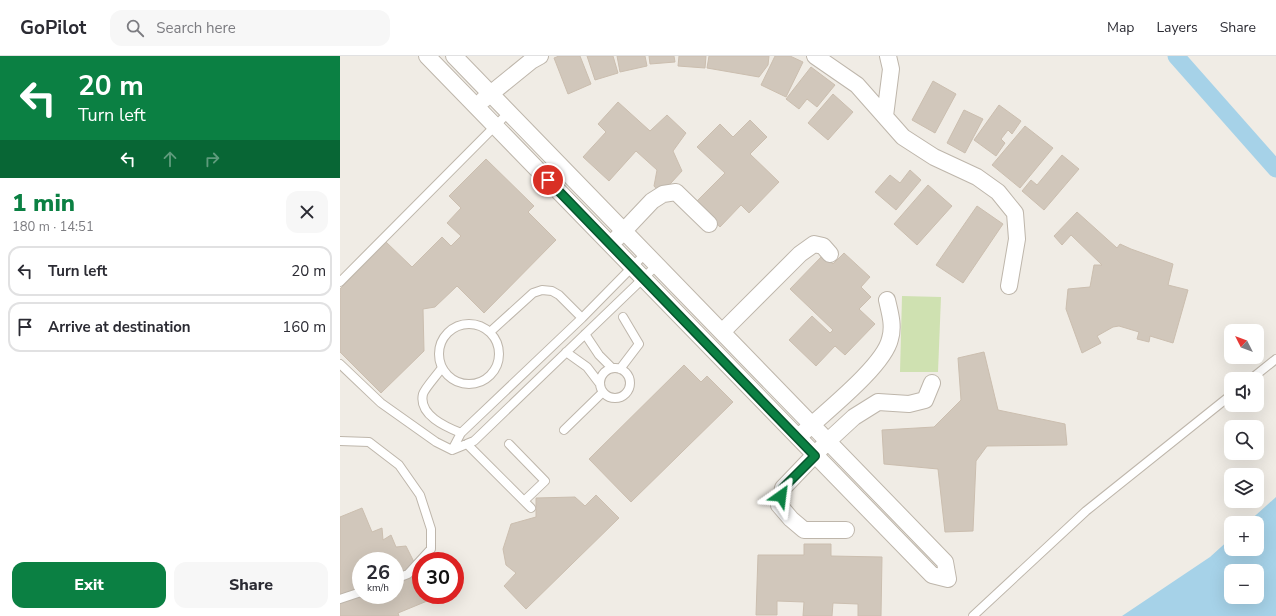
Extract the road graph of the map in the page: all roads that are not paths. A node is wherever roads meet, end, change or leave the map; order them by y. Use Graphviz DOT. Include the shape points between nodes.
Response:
graph roads {
  1 [pos="427,56"];
  2 [pos="454,56"];
  3 [pos="540,56"];
  4 [pos="815,56"];
  5 [pos="888,56"];
  6 [pos="491,94"];
  7 [pos="476,106"];
  8 [pos="509,112"];
  9 [pos="885,116"];
  10 [pos="495,126"];
  11 [pos="709,224"];
  12 [pos="624,231"];
  13 [pos="611,245"];
  14 [pos="646,253"];
  15 [pos="830,254"];
  16 [pos="657,264"];
  17 [pos="632,267"];
  18 [pos="643,279"];
  19 [pos="340,282"];
  20 [pos="1009,286"];
  21 [pos="887,300"];
  22 [pos="623,317"];
  23 [pos="582,318"];
  24 [pos="490,332"];
  25 [pos="722,332"];
  26 [pos="585,334"];
  27 [pos="562,337"];
  28 [pos="569,350"];
  29 [pos="1276,358"];
  30 [pos="340,364"];
  31 [pos="616,368"];
  32 [pos="441,369"];
  33 [pos="1259,372"];
  34 [pos="932,383"];
  35 [pos="600,384"];
  36 [pos="510,387"];
  37 [pos="603,392"];
  38 [pos="520,397"];
  39 [pos="1224,401"];
  40 [pos="812,424"];
  41 [pos="564,430"];
  42 [pos="461,433"];
  43 [pos="797,438"];
  44 [pos="340,441"];
  45 [pos="828,441"];
  46 [pos="467,444"];
  47 [pos="509,444"];
  48 [pos="452,450"];
  49 [pos="815,456"];
  50 [pos="524,500"];
  51 [pos="531,508"];
  52 [pos="846,530"];
  53 [pos="404,576"];
  54 [pos="352,595"];
  55 [pos="340,599"];
  56 [pos="973,616"];
  1 -- 7 [label="street"];
  2 -- 6 [label="street"];
  3 -- 6 [label="street"];
  4 -- 9 [label="street" via="857,84"];
  5 -- 9 [label="street" via="891,69"];
  6 -- 7 [label="street"];
  6 -- 8 [label="street"];
  7 -- 10 [label="street"];
  8 -- 10 [label="lane"];
  8 -- 12 [label="street"];
  9 -- 20 [label="street" via="903,136 934,157 977,177 998,192 1014,213 1017,239"];
  10 -- 13 [label="street"];
  10 -- 19 [label="lane"];
  11 -- 12 [label="street" via="676,192 663,194 652,201"];
  12 -- 13 [label="street"];
  12 -- 14 [label="street"];
  13 -- 17 [label="street"];
  14 -- 16 [label="street"];
  14 -- 17 [label="lane"];
  15 -- 25 [label="street" via="823,246 814,244 800,254"];
  16 -- 18 [label="lane"];
  16 -- 25 [label="street"];
  17 -- 18 [label="street"];
  17 -- 23 [label="lane"];
  18 -- 26 [label="lane"];
  18 -- 43 [label="street"];
  21 -- 40 [label="street" via="892,320 890,340 880,358 866,375"];
  22 -- 31 [label="lane" via="639,344"];
  23 -- 24 [label="lane" via="559,295 542,290 533,293"];
  23 -- 27 [label="lane"];
  24 -- 32 [label="lane" via="482,326 468,324 451,330 441,343"];
  24 -- 32 [label="lane" via="497,342 499,359 488,377 478,383 458,384"];
  25 -- 40 [label="street"];
  26 -- 28 [label="lane"];
  26 -- 31 [label="lane" via="599,355"];
  27 -- 28 [label="lane"];
  27 -- 36 [label="lane"];
  28 -- 35 [label="lane" via="587,366"];
  28 -- 38 [label="lane"];
  29 -- 33 [label="lane"];
  30 -- 48 [label="lane" via="381,403 436,442"];
  31 -- 35 [label="lane" via="604,373"];
  31 -- 37 [label="lane" via="627,373 630,378 628,392 615,399"];
  32 -- 42 [label="lane" via="423,393 423,405 430,416"];
  34 -- 45 [label="street" via="925,400 909,404 878,402 854,417"];
  35 -- 37 [label="lane"];
  36 -- 38 [label="lane"];
  36 -- 42 [label="lane"];
  37 -- 41 [label="lane"];
  38 -- 46 [label="lane" via="474,441"];
  39 -- 56 [label="lane" via="1086,511"];
  40 -- 43 [label="street"];
  40 -- 45 [label="street"];
  42 -- 48 [label="lane"];
  43 -- 49 [label="street"];
  44 -- 53 [label="lane" via="369,442 399,465 420,495 431,529 431,548"];
  45 -- 49 [label="street"];
  45 -- 49 [label="street" via="945,562 948,578 932,575"];
  46 -- 48 [label="lane"];
  46 -- 50 [label="lane"];
  47 -- 50 [label="lane" via="545,481"];
  49 -- 52 [label="street" via="783,488 779,505 804,530"];
  50 -- 51 [label="lane"];
  54 -- 55 [label="lane"];
}
